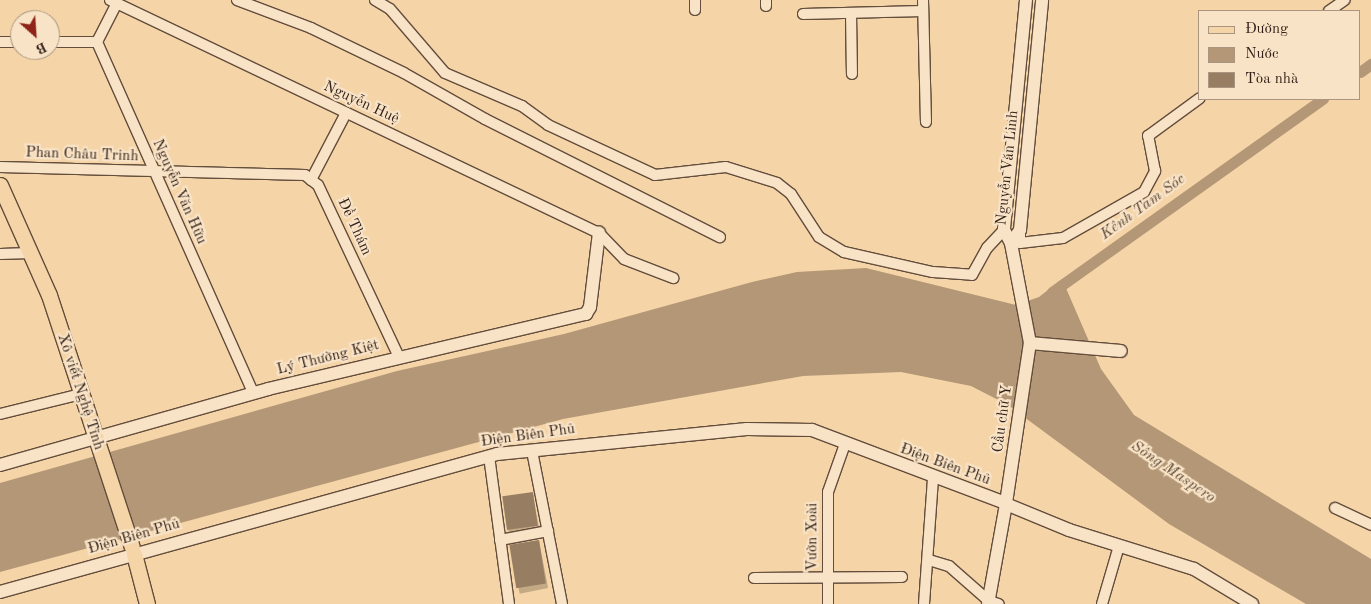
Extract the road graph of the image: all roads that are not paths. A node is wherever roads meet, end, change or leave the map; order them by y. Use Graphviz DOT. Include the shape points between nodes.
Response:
graph roads {
  1 [pos="237,0"];
  2 [pos="374,0"];
  3 [pos="923,0"];
  4 [pos="1026,0"];
  5 [pos="1042,0"];
  6 [pos="1345,0"];
  7 [pos="113,2"];
  8 [pos="1330,10"];
  9 [pos="923,11"];
  10 [pos="850,13"];
  11 [pos="803,14"];
  12 [pos="1024,24"];
  13 [pos="1039,25"];
  14 [pos="60,42"];
  15 [pos="97,42"];
  16 [pos="852,74"];
  17 [pos="1198,99"];
  18 [pos="346,113"];
  19 [pos="926,122"];
  20 [pos="0,167"];
  21 [pos="153,173"];
  22 [pos="311,180"];
  23 [pos="0,185"];
  24 [pos="1004,230"];
  25 [pos="1020,230"];
  26 [pos="599,233"];
  27 [pos="720,237"];
  28 [pos="1011,243"];
  29 [pos="30,253"];
  30 [pos="0,254"];
  31 [pos="673,278"];
  32 [pos="1030,343"];
  33 [pos="1121,351"];
  34 [pos="399,357"];
  35 [pos="253,393"];
  36 [pos="81,394"];
  37 [pos="0,414"];
  38 [pos="97,444"];
  39 [pos="845,444"];
  40 [pos="532,451"];
  41 [pos="489,456"];
  42 [pos="0,465"];
  43 [pos="933,479"];
  44 [pos="1006,503"];
  45 [pos="1335,508"];
  46 [pos="1371,525"];
  47 [pos="548,531"];
  48 [pos="500,540"];
  49 [pos="1119,546"];
  50 [pos="133,550"];
  51 [pos="929,560"];
  52 [pos="902,577"];
  53 [pos="754,578"];
  54 [pos="828,579"];
  55 [pos="0,592"];
  56 [pos="992,603"];
  57 [pos="146,604"];
  58 [pos="509,604"];
  59 [pos="562,604"];
  60 [pos="828,604"];
  61 [pos="924,604"];
  62 [pos="1102,604"];
  63 [pos="1252,604"];
  1 -- 27 [label="street" via="311,28 404,73 485,119"];
  2 -- 24 [label="street" via="390,10 445,73 522,106 548,126 655,174 726,167 777,183 791,194 819,237 844,252 933,272 972,275 987,248"];
  3 -- 9 [label="street"];
  4 -- 12 [label="street, Nguyễn Văn Linh"];
  5 -- 13 [label="street, Nguyễn Văn Linh"];
  6 -- 8 [label="street"];
  7 -- 15 [label="street"];
  7 -- 18 [label="street, Nguyễn Huệ"];
  9 -- 10 [label="street"];
  9 -- 19 [label="street"];
  10 -- 11 [label="street"];
  10 -- 16 [label="street"];
  12 -- 13 [label="street"];
  12 -- 24 [label="street, Nguyễn Văn Linh"];
  13 -- 25 [label="street, Nguyễn Văn Linh"];
  14 -- 15 [label="street"];
  15 -- 21 [label="street, Nguyễn Văn Hữu"];
  17 -- 25 [label="street" via="1148,136 1155,171 1144,192 1064,238 1020,243"];
  18 -- 22 [label="street"];
  18 -- 26 [label="street, Nguyễn Huệ"];
  20 -- 21 [label="street, Phan Châu Trinh"];
  21 -- 22 [label="street, Phan Châu Trinh" via="305,175"];
  21 -- 35 [label="street, Nguyễn Văn Hữu"];
  22 -- 34 [label="street, Đề Thám" via="318,185"];
  23 -- 29 [label="main road, Xô viết Nghệ Tĩnh"];
  24 -- 28 [label="street, Nguyễn Văn Linh"];
  25 -- 28 [label="street, Nguyễn Văn Linh"];
  26 -- 31 [label="street" via="624,259"];
  26 -- 34 [label="street, Lý Thường Kiệt" via="590,307 586,314"];
  28 -- 32 [label="street, Cầu chữ Y"];
  29 -- 30 [label="street"];
  29 -- 36 [label="main road, Xô viết Nghệ Tĩnh"];
  32 -- 33 [label="street"];
  32 -- 44 [label="street, Cầu chữ Y"];
  34 -- 35 [label="street, Lý Thường Kiệt"];
  35 -- 38 [label="street, Lý Thường Kiệt"];
  36 -- 37 [label="street"];
  36 -- 38 [label="main road, Xô viết Nghệ Tĩnh"];
  38 -- 42 [label="street, Lý Thường Kiệt"];
  38 -- 50 [label="main road, Xô viết Nghệ Tĩnh"];
  39 -- 40 [label="street, Điện Biên Phủ" via="812,430 747,429"];
  39 -- 43 [label="street, Điện Biên Phủ"];
  39 -- 54 [label="street, Vườn Xoài" via="828,492"];
  40 -- 41 [label="street, Điện Biên Phủ"];
  40 -- 47 [label="street"];
  41 -- 48 [label="street"];
  41 -- 50 [label="street, Điện Biên Phủ"];
  43 -- 44 [label="street, Điện Biên Phủ"];
  43 -- 51 [label="street"];
  44 -- 49 [label="street, Điện Biên Phủ"];
  44 -- 56 [label="street, Cầu chữ Y"];
  45 -- 46 [label="street"];
  47 -- 48 [label="street"];
  47 -- 59 [label="street"];
  48 -- 58 [label="street"];
  49 -- 62 [label="street"];
  49 -- 63 [label="street, Điện Biên Phủ" via="1194,569"];
  50 -- 55 [label="street, Điện Biên Phủ"];
  50 -- 57 [label="main road, Xô viết Nghệ Tĩnh"];
  51 -- 56 [label="street" via="949,566"];
  51 -- 61 [label="street"];
  52 -- 54 [label="street"];
  53 -- 54 [label="street"];
  54 -- 60 [label="street, Vườn Xoài"];
}
